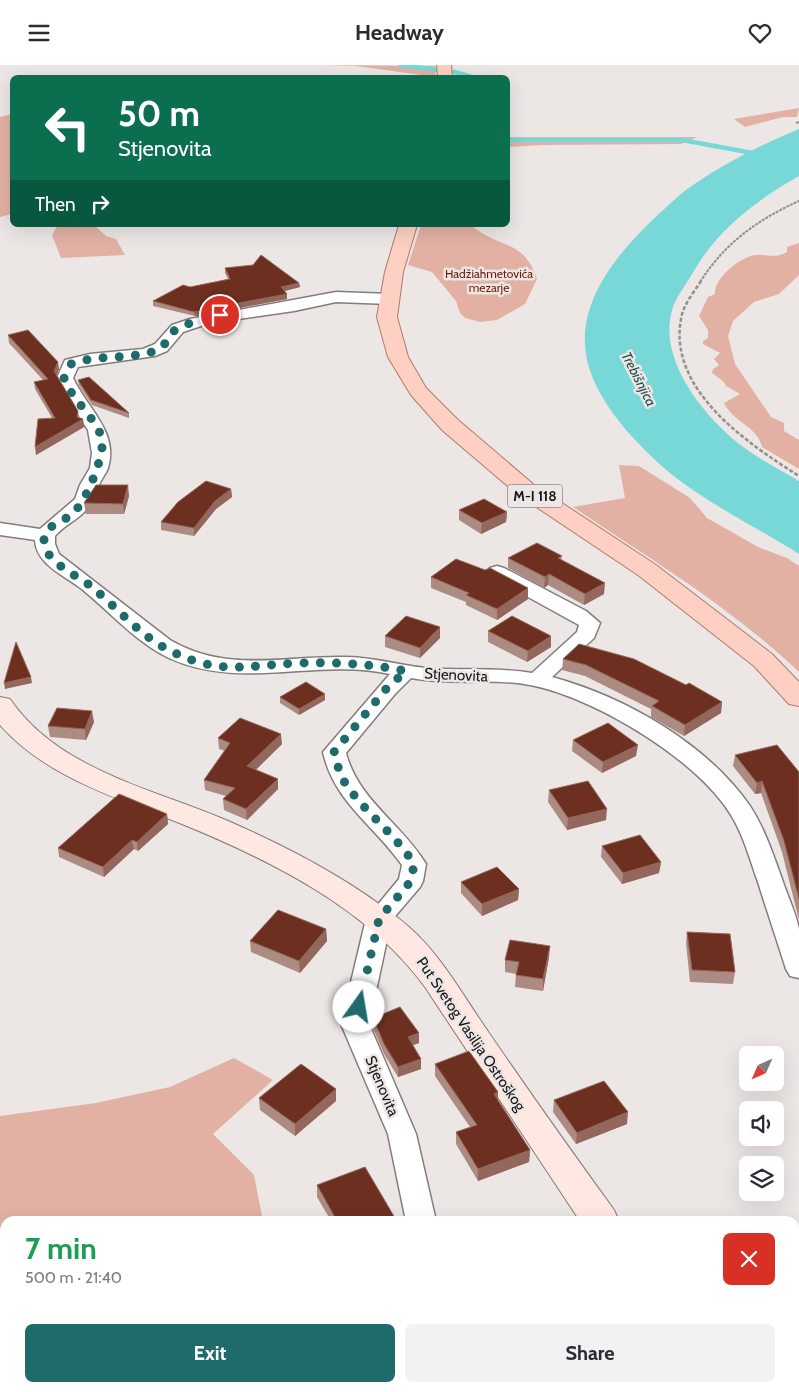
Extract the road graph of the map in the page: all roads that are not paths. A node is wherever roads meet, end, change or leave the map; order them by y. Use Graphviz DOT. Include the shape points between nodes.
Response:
graph roads {
  1 [pos="407,227"];
  2 [pos="390,299"];
  3 [pos="0,529"];
  4 [pos="45,535"];
  5 [pos="492,569"];
  6 [pos="406,671"];
  7 [pos="537,680"];
  8 [pos="799,698"];
  9 [pos="0,705"];
  10 [pos="379,919"];
  11 [pos="799,969"];
  12 [pos="420,1216"];
  13 [pos="597,1216"];
  1 -- 2 [label="main road, M-I 118"];
  2 -- 4 [label="street" via="336,297 296,306 220,315 180,327 162,349 147,354 90,357 71,364 64,378 102,441 99,469 89,484 85,499 72,514 52,525"];
  2 -- 8 [label="main road, M-I 118" via="387,317 398,357 418,391 450,425 525,489 647,570 763,660"];
  3 -- 4 [label="street"];
  4 -- 6 [label="street" via="47,553 55,561 152,639 189,659 240,669 342,663"];
  5 -- 7 [label="street" via="590,623 587,634"];
  6 -- 7 [label="street, Stjenovita" via="426,675"];
  6 -- 10 [label="street, Stjenovita" via="386,689 334,752 342,777 414,864 411,881"];
  7 -- 11 [label="street, Stjenovita" via="606,703 684,754 725,790 752,831"];
  9 -- 10 [label="street, Put Svetog Vasilija Ostroškog" via="7,718 50,755 83,774 217,827 272,853"];
  10 -- 12 [label="street, Stjenovita" via="355,1024 402,1135"];
  10 -- 13 [label="street, Put Svetog Vasilija Ostroškog" via="423,959"];
}
